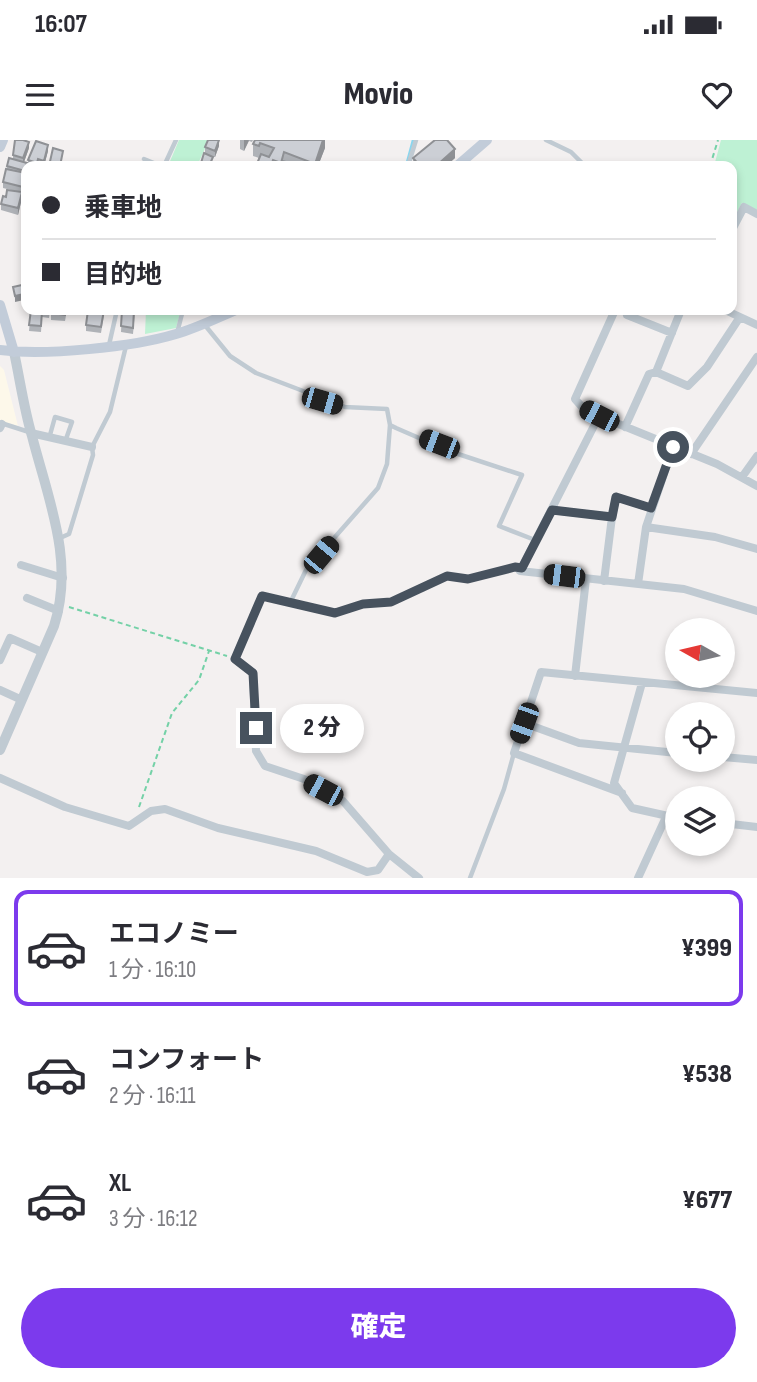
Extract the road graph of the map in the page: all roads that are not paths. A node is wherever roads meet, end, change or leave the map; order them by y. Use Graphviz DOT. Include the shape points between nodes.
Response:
graph roads {
  1 [pos="3,140"];
  2 [pos="176,140"];
  3 [pos="416,140"];
  4 [pos="487,140"];
  5 [pos="546,140"];
  6 [pos="0,147"];
  7 [pos="144,159"];
  8 [pos="149,161"];
  9 [pos="165,161"];
  10 [pos="410,161"];
  11 [pos="463,161"];
  12 [pos="579,161"];
  13 [pos="757,214"];
  14 [pos="737,220"];
  15 [pos="0,305"];
  16 [pos="116,315"];
  17 [pos="182,315"];
  18 [pos="224,315"];
  19 [pos="613,315"];
  20 [pos="626,315"];
  21 [pos="679,315"];
  22 [pos="736,315"];
  23 [pos="740,317"];
  24 [pos="204,323"];
  25 [pos="757,325"];
  26 [pos="672,333"];
  27 [pos="177,334"];
  28 [pos="127,343"];
  29 [pos="109,345"];
  30 [pos="0,350"];
  31 [pos="14,352"];
  32 [pos="757,357"];
  33 [pos="754,370"];
  34 [pos="656,372"];
  35 [pos="599,416"];
  36 [pos="1,425"];
  37 [pos="390,425"];
  38 [pos="625,427"];
  39 [pos="31,433"];
  40 [pos="50,435"];
  41 [pos="66,439"];
  42 [pos="92,447"];
  43 [pos="673,447"];
  44 [pos="691,454"];
  45 [pos="757,456"];
  46 [pos="742,477"];
  47 [pos="757,486"];
  48 [pos="651,508"];
  49 [pos="552,510"];
  50 [pos="612,517"];
  51 [pos="646,527"];
  52 [pos="59,539"];
  53 [pos="536,540"];
  54 [pos="757,549"];
  55 [pos="21,565"];
  56 [pos="522,568"];
  57 [pos="63,578"];
  58 [pos="586,579"];
  59 [pos="604,581"];
  60 [pos="638,584"];
  61 [pos="27,598"];
  62 [pos="290,603"];
  63 [pos="60,608"];
  64 [pos="757,611"];
  65 [pos="43,652"];
  66 [pos="235,659"];
  67 [pos="0,660"];
  68 [pos="575,676"];
  69 [pos="642,683"];
  70 [pos="0,690"];
  71 [pos="757,693"];
  72 [pos="22,700"];
  73 [pos="524,723"];
  74 [pos="626,749"];
  75 [pos="0,750"];
  76 [pos="665,752"];
  77 [pos="514,753"];
  78 [pos="735,758"];
  79 [pos="757,760"];
  80 [pos="0,778"];
  81 [pos="621,793"];
  82 [pos="665,817"];
  83 [pos="665,819"];
  84 [pos="735,824"];
  85 [pos="757,827"];
  86 [pos="389,854"];
  87 [pos="379,874"];
  88 [pos="419,878"];
  89 [pos="470,878"];
  90 [pos="638,878"];
  1 -- 6 [label="main road"];
  2 -- 9 [label="lane"];
  3 -- 10 [label="lane"];
  4 -- 11 [label="main road"];
  5 -- 12 [label="lane"];
  7 -- 8 [label="lane"];
  13 -- 14 [label="street" via="744,207"];
  15 -- 31 [label="main road"];
  16 -- 29 [label="lane"];
  17 -- 27 [label="lane"];
  18 -- 24 [label="main road"];
  19 -- 35 [label="street" via="575,399"];
  20 -- 26 [label="street"];
  21 -- 26 [label="street"];
  22 -- 23 [label="street"];
  23 -- 25 [label="street"];
  23 -- 34 [label="street" via="688,386"];
  24 -- 27 [label="main road"];
  24 -- 37 [label="lane" via="245,367 322,401 345,407 387,408"];
  26 -- 34 [label="street"];
  27 -- 28 [label="main road"];
  28 -- 29 [label="main road"];
  28 -- 42 [label="lane" via="114,402"];
  29 -- 31 [label="main road"];
  30 -- 31 [label="main road"];
  31 -- 39 [label="street"];
  32 -- 33 [label="street"];
  33 -- 44 [label="street"];
  34 -- 38 [label="street" via="649,374"];
  35 -- 38 [label="street"];
  35 -- 49 [label="street"];
  36 -- 39 [label="lane"];
  37 -- 53 [label="lane" via="522,475 499,526"];
  37 -- 62 [label="lane" via="387,464 378,488 306,570"];
  38 -- 43 [label="street"];
  39 -- 40 [label="street"];
  39 -- 52 [label="street"];
  40 -- 41 [label="street"];
  40 -- 41 [label="lane" via="55,417 72,422"];
  41 -- 42 [label="street"];
  42 -- 52 [label="lane" via="69,534"];
  43 -- 44 [label="street"];
  43 -- 48 [label="street"];
  44 -- 46 [label="street"];
  45 -- 46 [label="street"];
  46 -- 47 [label="street"];
  48 -- 50 [label="street" via="616,497"];
  48 -- 51 [label="street"];
  49 -- 50 [label="street"];
  49 -- 53 [label="street"];
  50 -- 59 [label="street"];
  51 -- 54 [label="street" via="715,537"];
  51 -- 60 [label="street"];
  52 -- 57 [label="street"];
  53 -- 56 [label="street"];
  55 -- 57 [label="street"];
  56 -- 58 [label="street" via="520,571"];
  56 -- 62 [label="lane" via="468,579 447,576 391,602 335,613"];
  57 -- 63 [label="street"];
  58 -- 59 [label="street"];
  58 -- 68 [label="street"];
  59 -- 60 [label="street"];
  60 -- 64 [label="street" via="704,594"];
  61 -- 63 [label="street"];
  62 -- 66 [label="lane" via="262,596"];
  63 -- 65 [label="street"];
  65 -- 67 [label="street" via="10,638"];
  65 -- 72 [label="street"];
  66 -- 86 [label="street" via="253,673 256,751 264,766 303,779 343,801"];
  68 -- 69 [label="street"];
  68 -- 73 [label="street" via="541,673"];
  69 -- 71 [label="street"];
  69 -- 74 [label="street"];
  70 -- 72 [label="street"];
  72 -- 75 [label="street"];
  73 -- 74 [label="street" via="579,743"];
  73 -- 77 [label="street"];
  74 -- 76 [label="street"];
  74 -- 81 [label="street" via="614,783"];
  77 -- 81 [label="street"];
  77 -- 89 [label="lane"];
  78 -- 79 [label="street"];
  80 -- 87 [label="street" via="65,807 129,825 151,811 165,809 218,828 316,851"];
  81 -- 82 [label="street" via="632,808"];
  83 -- 90 [label="street"];
  84 -- 85 [label="street"];
  86 -- 87 [label="street"];
  86 -- 88 [label="street"];
}
